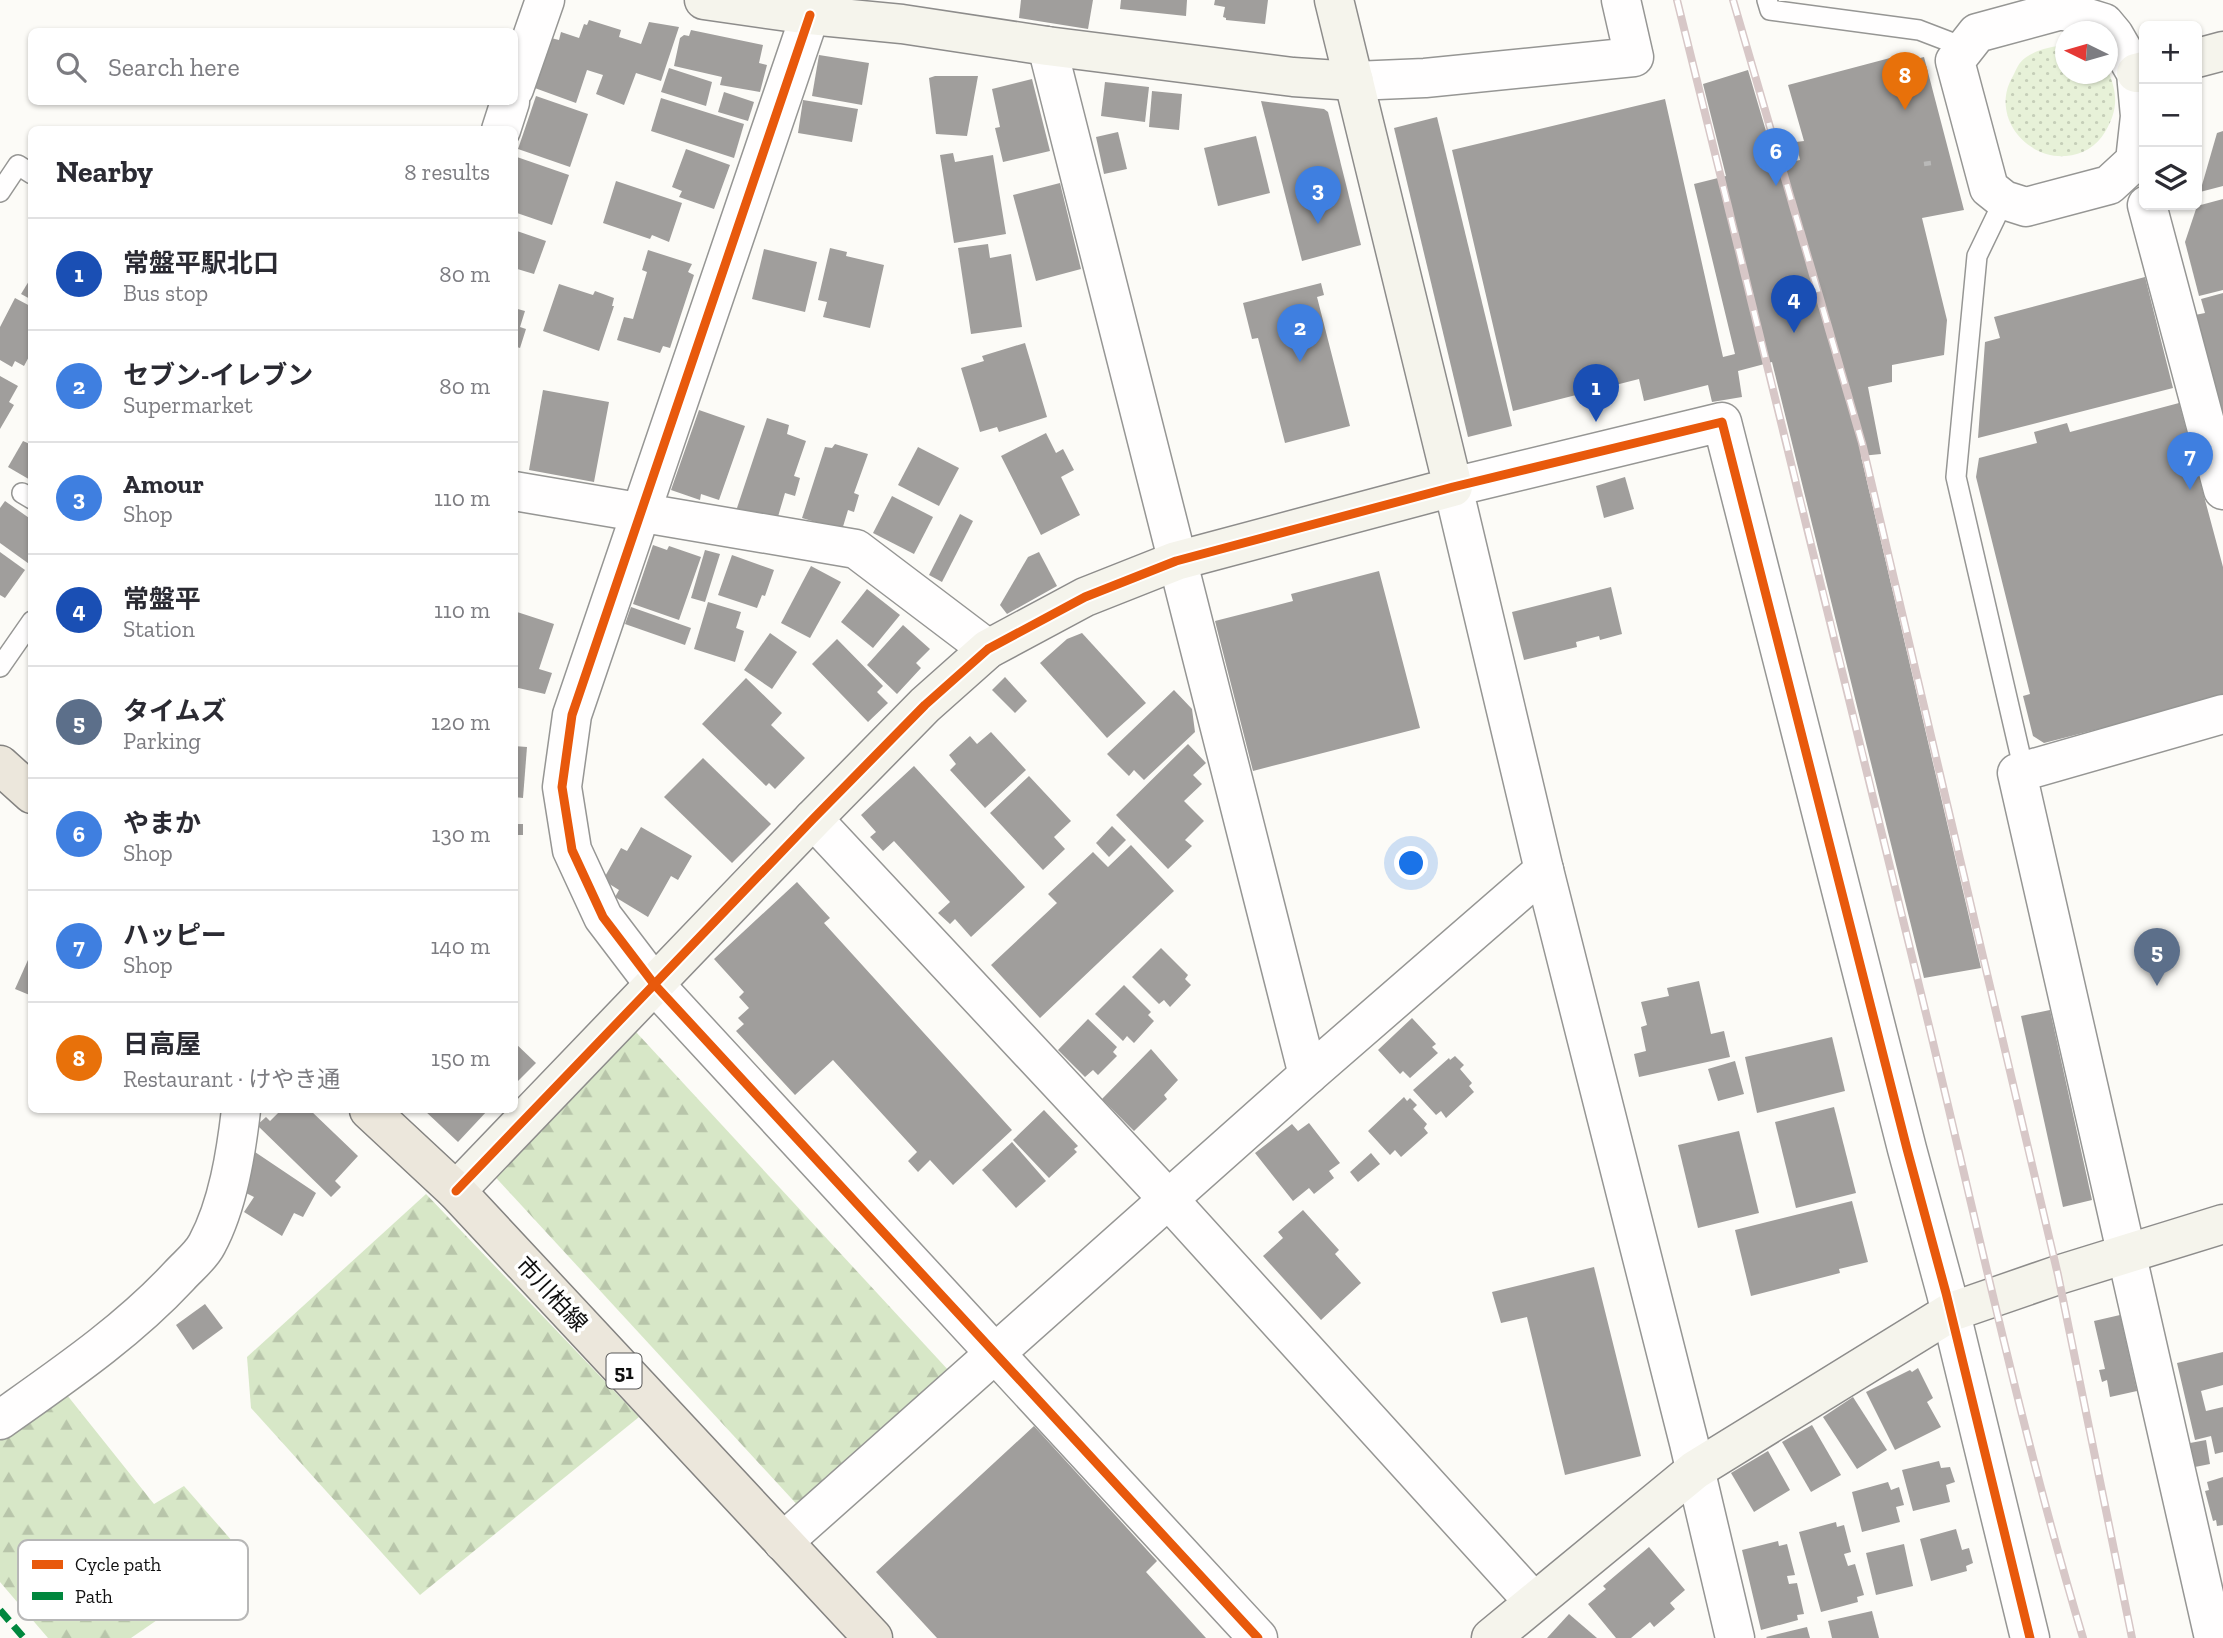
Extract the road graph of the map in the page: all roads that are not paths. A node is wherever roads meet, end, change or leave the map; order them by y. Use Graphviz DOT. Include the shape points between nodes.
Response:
graph roads {
  1 [pos="545,0"];
  2 [pos="704,0"];
  3 [pos="1334,0"];
  4 [pos="1621,0"];
  5 [pos="1768,0"];
  6 [pos="904,12"];
  7 [pos="2101,12"];
  8 [pos="810,15"];
  9 [pos="1047,46"];
  10 [pos="1966,48"];
  11 [pos="2223,51"];
  12 [pos="2202,57"];
  13 [pos="2139,71"];
  14 [pos="518,78"];
  15 [pos="1354,81"];
  16 [pos="2140,84"];
  17 [pos="509,105"];
  18 [pos="502,126"];
  19 [pos="2140,147"];
  20 [pos="28,171"];
  21 [pos="2139,178"];
  22 [pos="0,192"];
  23 [pos="2004,200"];
  24 [pos="2148,210"];
  25 [pos="1453,487"];
  26 [pos="2223,490"];
  27 [pos="518,492"];
  28 [pos="639,513"];
  29 [pos="1176,561"];
  30 [pos="28,627"];
  31 [pos="988,649"];
  32 [pos="0,667"];
  33 [pos="2223,714"];
  34 [pos="0,765"];
  35 [pos="2024,771"];
  36 [pos="28,790"];
  37 [pos="813,819"];
  38 [pos="1544,870"];
  39 [pos="654,984"];
  40 [pos="1308,1075"];
  41 [pos="241,1113"];
  42 [pos="372,1113"];
  43 [pos="456,1191"];
  44 [pos="1169,1200"];
  45 [pos="2223,1224"];
  46 [pos="2128,1254"];
  47 [pos="1951,1312"];
  48 [pos="995,1353"];
  49 [pos="0,1420"];
  50 [pos="1695,1470"];
  51 [pos="783,1542"];
  52 [pos="1534,1602"];
  53 [pos="873,1638"];
  54 [pos="1258,1638"];
  55 [pos="1491,1638"];
  56 [pos="1735,1638"];
  57 [pos="2030,1638"];
  58 [pos="2214,1638"];
  1 -- 14 [label="street"];
  2 -- 8 [label="street"];
  3 -- 15 [label="street"];
  4 -- 15 [label="street" via="1634,57"];
  5 -- 10 [label="lane" via="1770,10 1919,30"];
  6 -- 8 [label="street"];
  6 -- 9 [label="street"];
  7 -- 10 [label="street" via="2062,10 1977,33"];
  7 -- 13 [label="street"];
  8 -- 28 [label="street"];
  9 -- 15 [label="street"];
  9 -- 29 [label="street"];
  10 -- 23 [label="street" via="1955,61 1989,188"];
  11 -- 12 [label="street"];
  15 -- 25 [label="street"];
  16 -- 19 [label="street"];
  17 -- 18 [label="street"];
  20 -- 22 [label="lane" via="18,165"];
  21 -- 23 [label="street" via="2026,207"];
  23 -- 35 [label="lane" via="1977,256 1956,477"];
  24 -- 26 [label="street"];
  25 -- 29 [label="street"];
  25 -- 38 [label="street"];
  25 -- 47 [label="street" via="1722,422"];
  27 -- 28 [label="street"];
  28 -- 31 [label="street" via="856,549"];
  28 -- 39 [label="street" via="572,715 562,787 572,850 603,917"];
  29 -- 31 [label="street" via="1085,597"];
  29 -- 40 [label="street"];
  30 -- 32 [label="lane"];
  31 -- 37 [label="street" via="925,705"];
  33 -- 35 [label="street"];
  34 -- 36 [label="main road"];
  35 -- 46 [label="street" via="2017,773"];
  37 -- 39 [label="street"];
  37 -- 44 [label="street"];
  38 -- 40 [label="street"];
  38 -- 50 [label="street"];
  39 -- 43 [label="street"];
  39 -- 48 [label="street"];
  40 -- 44 [label="street"];
  41 -- 49 [label="street" via="235,1157 207,1246 158,1298 70,1371"];
  42 -- 43 [label="main road, 市川柏線 / 51"];
  43 -- 51 [label="main road, 市川柏線 / 51"];
  44 -- 48 [label="street"];
  44 -- 52 [label="street"];
  45 -- 46 [label="street"];
  46 -- 47 [label="street"];
  46 -- 58 [label="street"];
  47 -- 50 [label="street"];
  47 -- 57 [label="street"];
  48 -- 51 [label="street"];
  48 -- 54 [label="street"];
  50 -- 52 [label="street"];
  50 -- 56 [label="street"];
  51 -- 53 [label="main road, 市川柏線 / 51"];
  52 -- 55 [label="street"];
}
